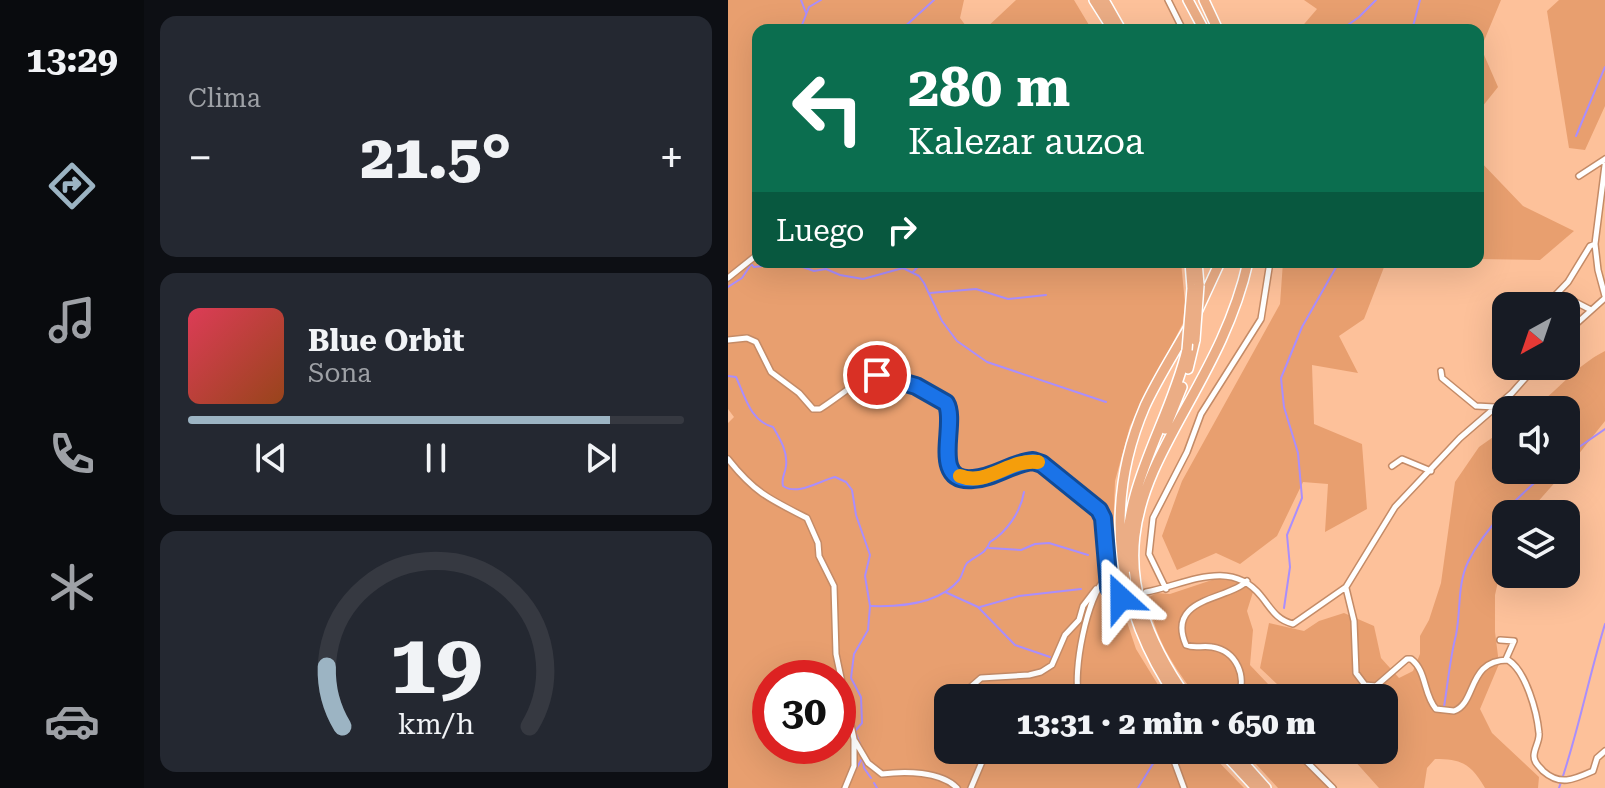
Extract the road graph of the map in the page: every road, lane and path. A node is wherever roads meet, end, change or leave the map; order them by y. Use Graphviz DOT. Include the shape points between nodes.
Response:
graph roads {
  1 [pos="1094,0"];
  2 [pos="1104,0"];
  3 [pos="1168,0"];
  4 [pos="1188,0"];
  5 [pos="1204,0"];
  6 [pos="1109,24"];
  7 [pos="1118,24"];
  8 [pos="1180,24"];
  9 [pos="1201,24"];
  10 [pos="1215,24"];
  11 [pos="1605,162"];
  12 [pos="1579,176"];
  13 [pos="1595,244"];
  14 [pos="752,259"];
  15 [pos="1191,268"];
  16 [pos="1196,268"];
  17 [pos="1218,268"];
  18 [pos="1246,268"];
  19 [pos="1269,268"];
  20 [pos="728,278"];
  21 [pos="1195,286"];
  22 [pos="1559,292"];
  23 [pos="1605,297"];
  24 [pos="1580,304"];
  25 [pos="1591,310"];
  26 [pos="1580,320"];
  27 [pos="728,340"];
  28 [pos="1441,371"];
  29 [pos="1522,380"];
  30 [pos="1507,396"];
  31 [pos="1492,407"];
  32 [pos="1492,410"];
  33 [pos="728,459"];
  34 [pos="1392,466"];
  35 [pos="1431,471"];
  36 [pos="1139,508"];
  37 [pos="1107,578"];
  38 [pos="1247,581"];
  39 [pos="1346,587"];
  40 [pos="1096,589"];
  41 [pos="1166,589"];
  42 [pos="1146,592"];
  43 [pos="1121,598"];
  44 [pos="1134,619"];
  45 [pos="1500,640"];
  46 [pos="837,660"];
  47 [pos="1505,660"];
  48 [pos="974,684"];
  49 [pos="1079,684"];
  50 [pos="1168,684"];
  51 [pos="1178,684"];
  52 [pos="1243,684"];
  53 [pos="856,742"];
  54 [pos="1605,751"];
  55 [pos="854,764"];
  56 [pos="981,764"];
  57 [pos="1175,764"];
  58 [pos="1234,764"];
  59 [pos="1245,764"];
  60 [pos="1309,764"];
  61 [pos="845,788"];
  62 [pos="957,788"];
  63 [pos="971,788"];
  64 [pos="1184,788"];
  65 [pos="1256,788"];
  66 [pos="1266,788"];
  67 [pos="1333,788"];
  1 -- 6 [label="highway"];
  2 -- 7 [label="highway"];
  3 -- 8 [label="street"];
  4 -- 9 [label="highway"];
  5 -- 10 [label="highway"];
  11 -- 12 [label="street"];
  11 -- 13 [label="street"];
  13 -- 22 [label="street"];
  13 -- 23 [label="street"];
  14 -- 20 [label="street"];
  15 -- 21 [label="highway"];
  16 -- 21 [label="highway"];
  17 -- 44 [label="highway" via="1146,405 1126,467 1120,555"];
  18 -- 36 [label="highway" via="1234,309 1161,450"];
  19 -- 41 [label="street" via="1261,319 1201,414 1153,518 1149,554"];
  21 -- 36 [label="highway, bridge" via="1195,340"];
  21 -- 44 [label="highway, bridge" via="1187,350 1130,512 1127,555"];
  23 -- 25 [label="street"];
  24 -- 25 [label="street"];
  25 -- 26 [label="street"];
  27 -- 37 [label="street" via="756,342 771,372 813,409 859,380 877,375 935,396 950,409 946,457 955,473 971,480 1033,461 1099,510"];
  28 -- 31 [label="street" via="1442,378 1476,406"];
  29 -- 30 [label="street"];
  32 -- 35 [label="street"];
  33 -- 46 [label="street" via="770,501 807,518 834,586"];
  34 -- 35 [label="street" via="1402,459"];
  35 -- 39 [label="street" via="1395,507"];
  36 -- 51 [label="highway" via="1135,575 1143,617 1154,647"];
  37 -- 40 [label="street"];
  37 -- 43 [label="street" via="1114,595"];
  38 -- 39 [label="street" via="1276,616 1293,624"];
  38 -- 41 [label="street" via="1224,574"];
  38 -- 52 [label="street" via="1199,602 1184,623 1182,636 1194,649 1224,652 1244,676"];
  39 -- 47 [label="street" via="1354,621 1356,673 1371,687 1411,659 1422,674 1429,701 1444,711 1460,709 1480,671"];
  40 -- 48 [label="street" via="1052,665 1029,675 981,678"];
  40 -- 49 [label="street" via="1078,652"];
  41 -- 42 [label="street"];
  44 -- 50 [label="highway"];
  45 -- 47 [label="street" via="1514,641"];
  47 -- 54 [label="street" via="1518,669 1537,719 1535,763 1559,782 1593,771"];
  53 -- 62 [label="street" via="882,774 907,772 944,779"];
  55 -- 61 [label="street"];
  56 -- 63 [label="street"];
  57 -- 64 [label="street"];
  58 -- 65 [label="highway"];
  59 -- 66 [label="highway"];
  60 -- 67 [label="street"];
}
